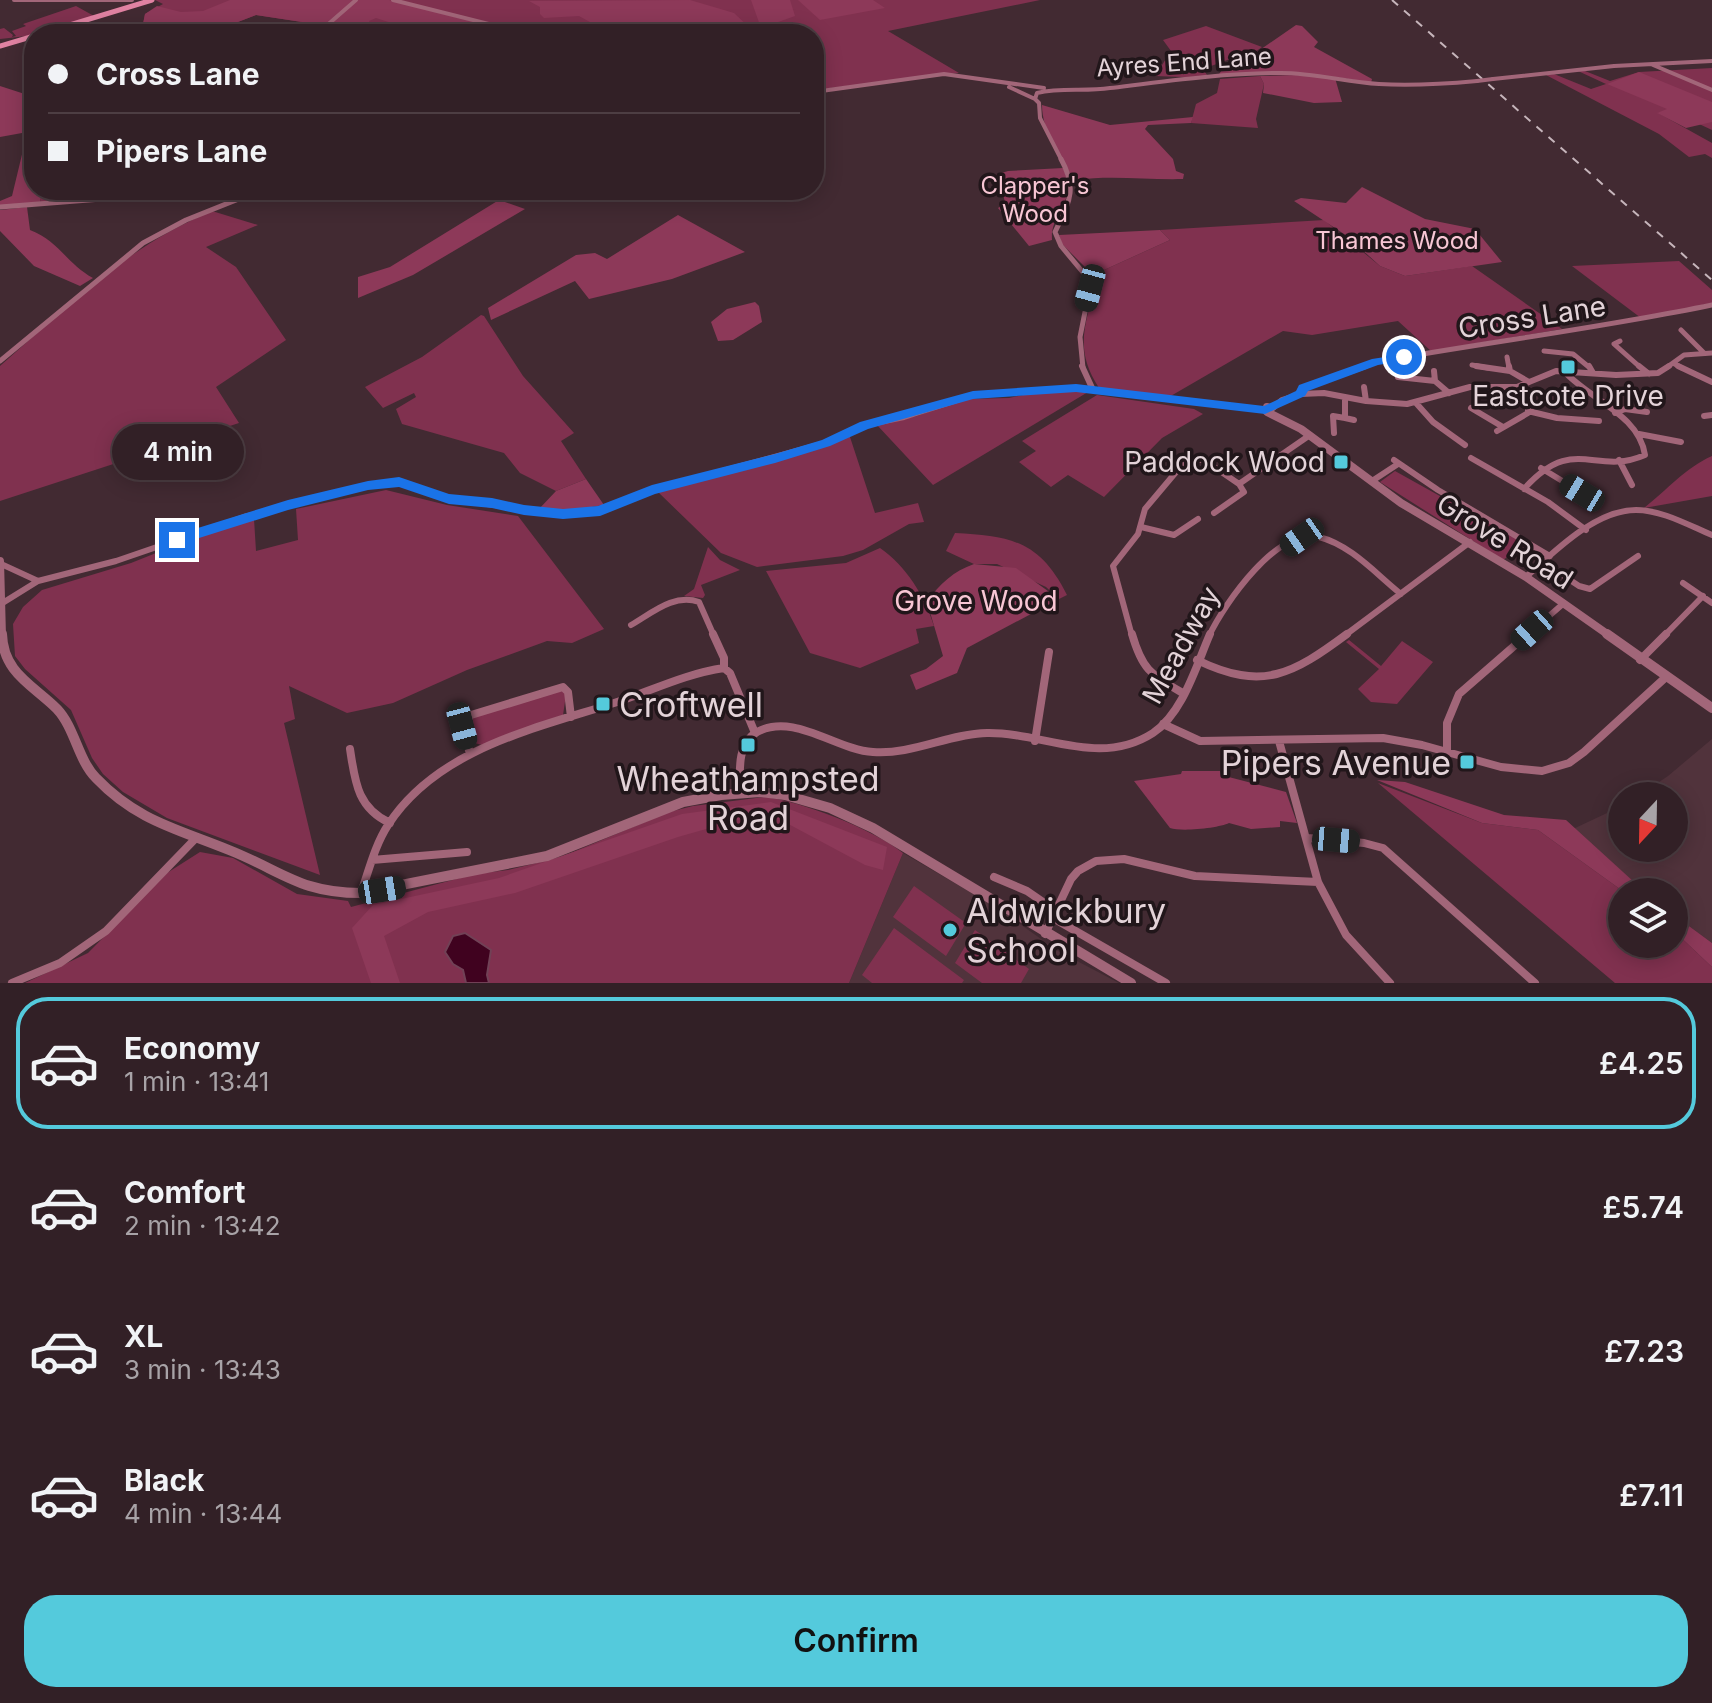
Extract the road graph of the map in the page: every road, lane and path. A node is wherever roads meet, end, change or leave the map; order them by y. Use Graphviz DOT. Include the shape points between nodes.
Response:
graph roads {
  1 [pos="14,0"];
  2 [pos="132,0"];
  3 [pos="152,0"];
  4 [pos="356,0"];
  5 [pos="393,0"];
  6 [pos="73,24"];
  7 [pos="328,24"];
  8 [pos="489,24"];
  9 [pos="24,39"];
  10 [pos="0,46"];
  11 [pos="1712,61"];
  12 [pos="1652,64"];
  13 [pos="1004,85"];
  14 [pos="1051,89"];
  15 [pos="1712,90"];
  16 [pos="824,91"];
  17 [pos="1035,99"];
  18 [pos="89,200"];
  19 [pos="238,200"];
  20 [pos="0,207"];
  21 [pos="1712,305"];
  22 [pos="1681,330"];
  23 [pos="1620,341"];
  24 [pos="1544,351"];
  25 [pos="1704,353"];
  26 [pos="1712,353"];
  27 [pos="1507,357"];
  28 [pos="0,361"];
  29 [pos="1673,363"];
  30 [pos="1472,365"];
  31 [pos="1563,370"];
  32 [pos="1434,371"];
  33 [pos="1510,371"];
  34 [pos="1593,373"];
  35 [pos="1649,374"];
  36 [pos="1398,377"];
  37 [pos="1435,381"];
  38 [pos="1529,382"];
  39 [pos="1712,382"];
  40 [pos="1364,387"];
  41 [pos="1511,388"];
  42 [pos="1093,390"];
  43 [pos="1449,393"];
  44 [pos="1301,394"];
  45 [pos="1345,397"];
  46 [pos="1366,401"];
  47 [pos="1416,403"];
  48 [pos="1471,408"];
  49 [pos="1271,411"];
  50 [pos="1528,411"];
  51 [pos="1647,412"];
  52 [pos="1615,413"];
  53 [pos="1345,418"];
  54 [pos="1354,420"];
  55 [pos="1599,421"];
  56 [pos="1334,433"];
  57 [pos="1639,434"];
  58 [pos="1310,435"];
  59 [pos="1681,442"];
  60 [pos="1465,445"];
  61 [pos="1471,458"];
  62 [pos="1619,460"];
  63 [pos="1541,468"];
  64 [pos="1372,481"];
  65 [pos="1239,484"];
  66 [pos="1632,485"];
  67 [pos="1524,489"];
  68 [pos="1582,493"];
  69 [pos="1214,513"];
  70 [pos="1198,519"];
  71 [pos="1141,527"];
  72 [pos="1586,530"];
  73 [pos="1712,535"];
  74 [pos="1470,542"];
  75 [pos="1550,556"];
  76 [pos="1638,556"];
  77 [pos="0,562"];
  78 [pos="1543,562"];
  79 [pos="1526,577"];
  80 [pos="38,581"];
  81 [pos="1683,583"];
  82 [pos="1401,594"];
  83 [pos="1703,596"];
  84 [pos="1564,603"];
  85 [pos="1712,603"];
  86 [pos="1,604"];
  87 [pos="631,625"];
  88 [pos="1049,652"];
  89 [pos="1197,660"];
  90 [pos="1640,660"];
  91 [pos="724,668"];
  92 [pos="1666,677"];
  93 [pos="1181,692"];
  94 [pos="1712,708"];
  95 [pos="571,717"];
  96 [pos="1163,724"];
  97 [pos="755,733"];
  98 [pos="1035,741"];
  99 [pos="1279,741"];
  100 [pos="350,749"];
  101 [pos="1447,752"];
  102 [pos="470,754"];
  103 [pos="740,793"];
  104 [pos="390,823"];
  105 [pos="1308,838"];
  106 [pos="195,839"];
  107 [pos="467,852"];
  108 [pos="372,860"];
  109 [pos="994,877"];
  110 [pos="1318,882"];
  111 [pos="361,893"];
  112 [pos="1054,914"];
  113 [pos="1045,934"];
  114 [pos="12,983"];
  115 [pos="1131,983"];
  116 [pos="1166,983"];
  117 [pos="1390,983"];
  118 [pos="1535,983"];
  1 -- 2 [label="street"];
  3 -- 6 [label="main road"];
  4 -- 7 [label="street"];
  5 -- 8 [label="street"];
  9 -- 10 [label="main road"];
  11 -- 12 [label="street, Ayres End Lane"];
  12 -- 14 [label="street, Ayres End Lane, bridge" via="1439,85 1281,73"];
  12 -- 15 [label="street"];
  13 -- 14 [label="street, Ayres End Lane"];
  13 -- 16 [label="street" via="944,74"];
  13 -- 17 [label="street"];
  14 -- 17 [label="street" via="1037,93"];
  17 -- 42 [label="street" via="1055,152 1072,179 1056,238 1091,282 1079,330 1081,368"];
  18 -- 20 [label="street"];
  19 -- 28 [label="street" via="136,248"];
  21 -- 44 [label="street, Cross Lane" via="1376,362 1303,388"];
  22 -- 25 [label="street"];
  23 -- 35 [label="street" via="1614,344"];
  24 -- 34 [label="street" via="1573,351"];
  25 -- 26 [label="street"];
  25 -- 29 [label="street" via="1684,355"];
  27 -- 33 [label="street"];
  29 -- 35 [label="street"];
  29 -- 39 [label="street"];
  30 -- 33 [label="street"];
  31 -- 34 [label="street"];
  31 -- 38 [label="street"];
  31 -- 52 [label="street"];
  32 -- 37 [label="street"];
  33 -- 38 [label="street"];
  34 -- 35 [label="street"];
  36 -- 37 [label="street"];
  37 -- 43 [label="street"];
  38 -- 41 [label="street"];
  40 -- 46 [label="street"];
  41 -- 43 [label="street"];
  41 -- 50 [label="street"];
  42 -- 49 [label="street"];
  42 -- 80 [label="street" via="962,397 865,425 826,443 652,490 600,511 563,514 449,499 399,482 368,486 244,517 116,561"];
  43 -- 47 [label="street"];
  44 -- 45 [label="street"];
  44 -- 49 [label="street, Cross Lane" via="1282,400"];
  45 -- 46 [label="street"];
  45 -- 53 [label="street"];
  46 -- 47 [label="street"];
  47 -- 60 [label="street"];
  48 -- 50 [label="street" via="1500,429"];
  49 -- 58 [label="street, Grove Road"];
  50 -- 55 [label="street"];
  51 -- 52 [label="street"];
  52 -- 57 [label="street"];
  53 -- 54 [label="street"];
  53 -- 56 [label="street" via="1333,416"];
  57 -- 59 [label="street"];
  57 -- 62 [label="street" via="1645,455"];
  58 -- 64 [label="street, Grove Road"];
  58 -- 65 [label="street"];
  61 -- 67 [label="street"];
  62 -- 63 [label="street" via="1577,456"];
  62 -- 66 [label="street"];
  63 -- 67 [label="street"];
  63 -- 68 [label="street"];
  64 -- 74 [label="street, Grove Road"];
  64 -- 75 [label="street" via="1396,462"];
  65 -- 69 [label="street" via="1244,492"];
  65 -- 71 [label="street" via="1204,460 1187,459 1145,509"];
  67 -- 72 [label="street"];
  70 -- 71 [label="street" via="1174,535"];
  71 -- 93 [label="street" via="1113,570 1139,660 1151,675"];
  72 -- 73 [label="street" via="1635,510"];
  72 -- 75 [label="street"];
  74 -- 79 [label="street, Grove Road"];
  74 -- 82 [label="street"];
  75 -- 78 [label="street"];
  76 -- 78 [label="street" via="1590,589"];
  77 -- 80 [label="street"];
  77 -- 86 [label="street"];
  78 -- 79 [label="street"];
  79 -- 84 [label="street, Grove Road"];
  80 -- 86 [label="street"];
  81 -- 83 [label="street"];
  82 -- 89 [label="street" via="1296,669 1235,677"];
  82 -- 89 [label="street, Meadway" via="1332,541 1306,535 1241,583"];
  83 -- 85 [label="street"];
  83 -- 90 [label="street"];
  84 -- 90 [label="street, Grove Road"];
  84 -- 101 [label="street" via="1459,694 1447,723"];
  86 -- 106 [label="street" via="8,664 59,711 94,777 140,814"];
  87 -- 91 [label="street" via="678,600 694,599 702,605"];
  88 -- 98 [label="street"];
  89 -- 93 [label="street, Meadway"];
  90 -- 92 [label="street, Grove Road"];
  91 -- 95 [label="street"];
  91 -- 97 [label="street"];
  92 -- 94 [label="street, Grove Road"];
  92 -- 101 [label="street" via="1569,763 1542,771 1516,770"];
  93 -- 96 [label="street, Meadway"];
  95 -- 102 [label="street"];
  95 -- 102 [label="street" via="563,687 471,715 462,726"];
  96 -- 98 [label="street, Meadway" via="1141,738 1103,749"];
  96 -- 99 [label="street" via="1194,740"];
  97 -- 98 [label="street, Meadway" via="771,727 796,729 867,752 897,751 976,733"];
  97 -- 103 [label="street" via="742,751"];
  99 -- 101 [label="street" via="1383,738"];
  99 -- 105 [label="street"];
  100 -- 104 [label="street" via="360,803"];
  102 -- 104 [label="street" via="417,791"];
  103 -- 111 [label="street" via="683,802 547,856"];
  103 -- 113 [label="street" via="802,799 875,828"];
  104 -- 108 [label="street"];
  105 -- 110 [label="street"];
  105 -- 118 [label="street" via="1383,848"];
  106 -- 111 [label="street" via="305,887"];
  106 -- 114 [label="street" via="106,931 60,963"];
  107 -- 108 [label="street"];
  108 -- 111 [label="street"];
  109 -- 112 [label="street" via="1027,891"];
  110 -- 112 [label="street" via="1195,876 1106,859 1078,871"];
  110 -- 117 [label="street" via="1346,935"];
  112 -- 113 [label="street"];
  112 -- 116 [label="street"];
  113 -- 115 [label="street"];
}
